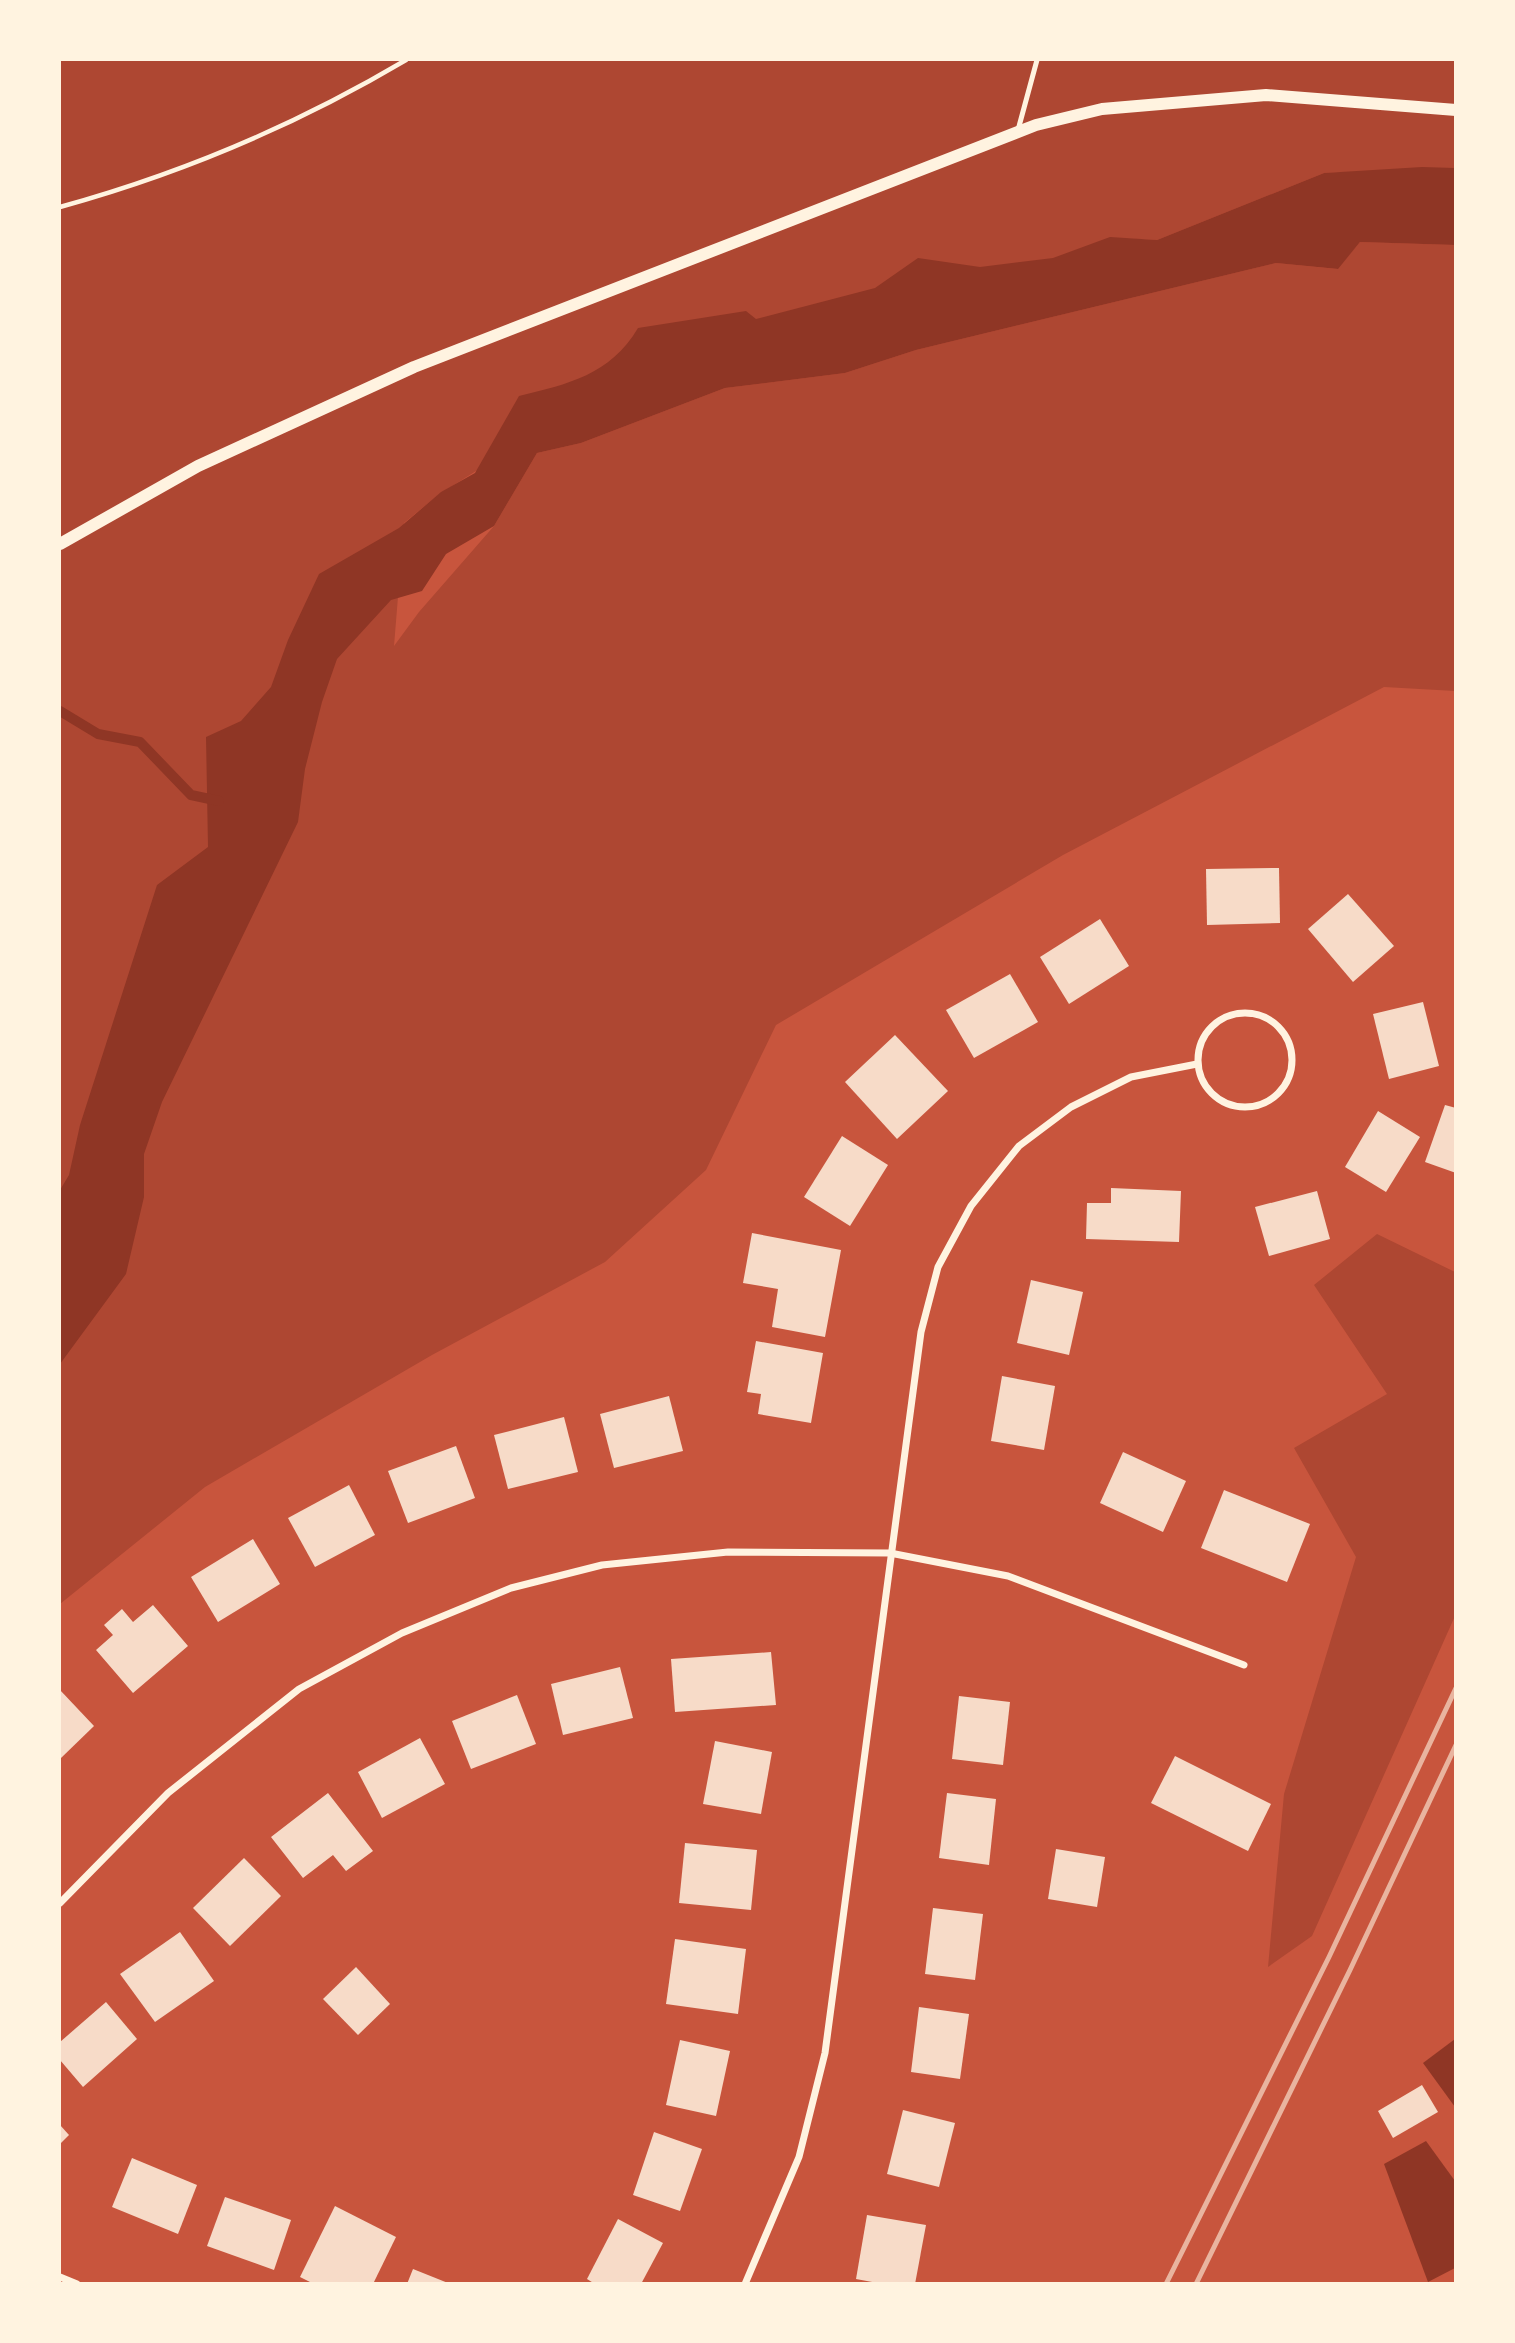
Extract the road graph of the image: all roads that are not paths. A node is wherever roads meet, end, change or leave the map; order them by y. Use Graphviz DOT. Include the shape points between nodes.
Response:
graph roads {
  1 [pos="1037,60"];
  2 [pos="1455,110"];
  3 [pos="1017,133"];
  4 [pos="60,544"];
  5 [pos="1197,1064"];
  6 [pos="890,1553"];
  7 [pos="1244,1665"];
  8 [pos="60,1903"];
  9 [pos="60,2277"];
  10 [pos="77,2284"];
  11 [pos="745,2284"];
  1 -- 3 [label="lane"];
  2 -- 3 [label="street" via="1266,94 1102,109"];
  3 -- 4 [label="street" via="414,367 198,466"];
  5 -- 5 [label="street" via="1201,1079 1222,1102 1252,1107 1279,1092 1292,1064 1284,1034 1267,1019 1245,1012 1223,1018 1205,1034"];
  5 -- 6 [label="street" via="1131,1077 1071,1107 1019,1146 971,1206 938,1267 921,1332"];
  6 -- 7 [label="street" via="1008,1576"];
  6 -- 8 [label="street" via="728,1552 601,1565 511,1588 402,1633 299,1689 168,1793"];
  6 -- 11 [label="street" via="825,2053 799,2157"];
  9 -- 10 [label="street"];
}
